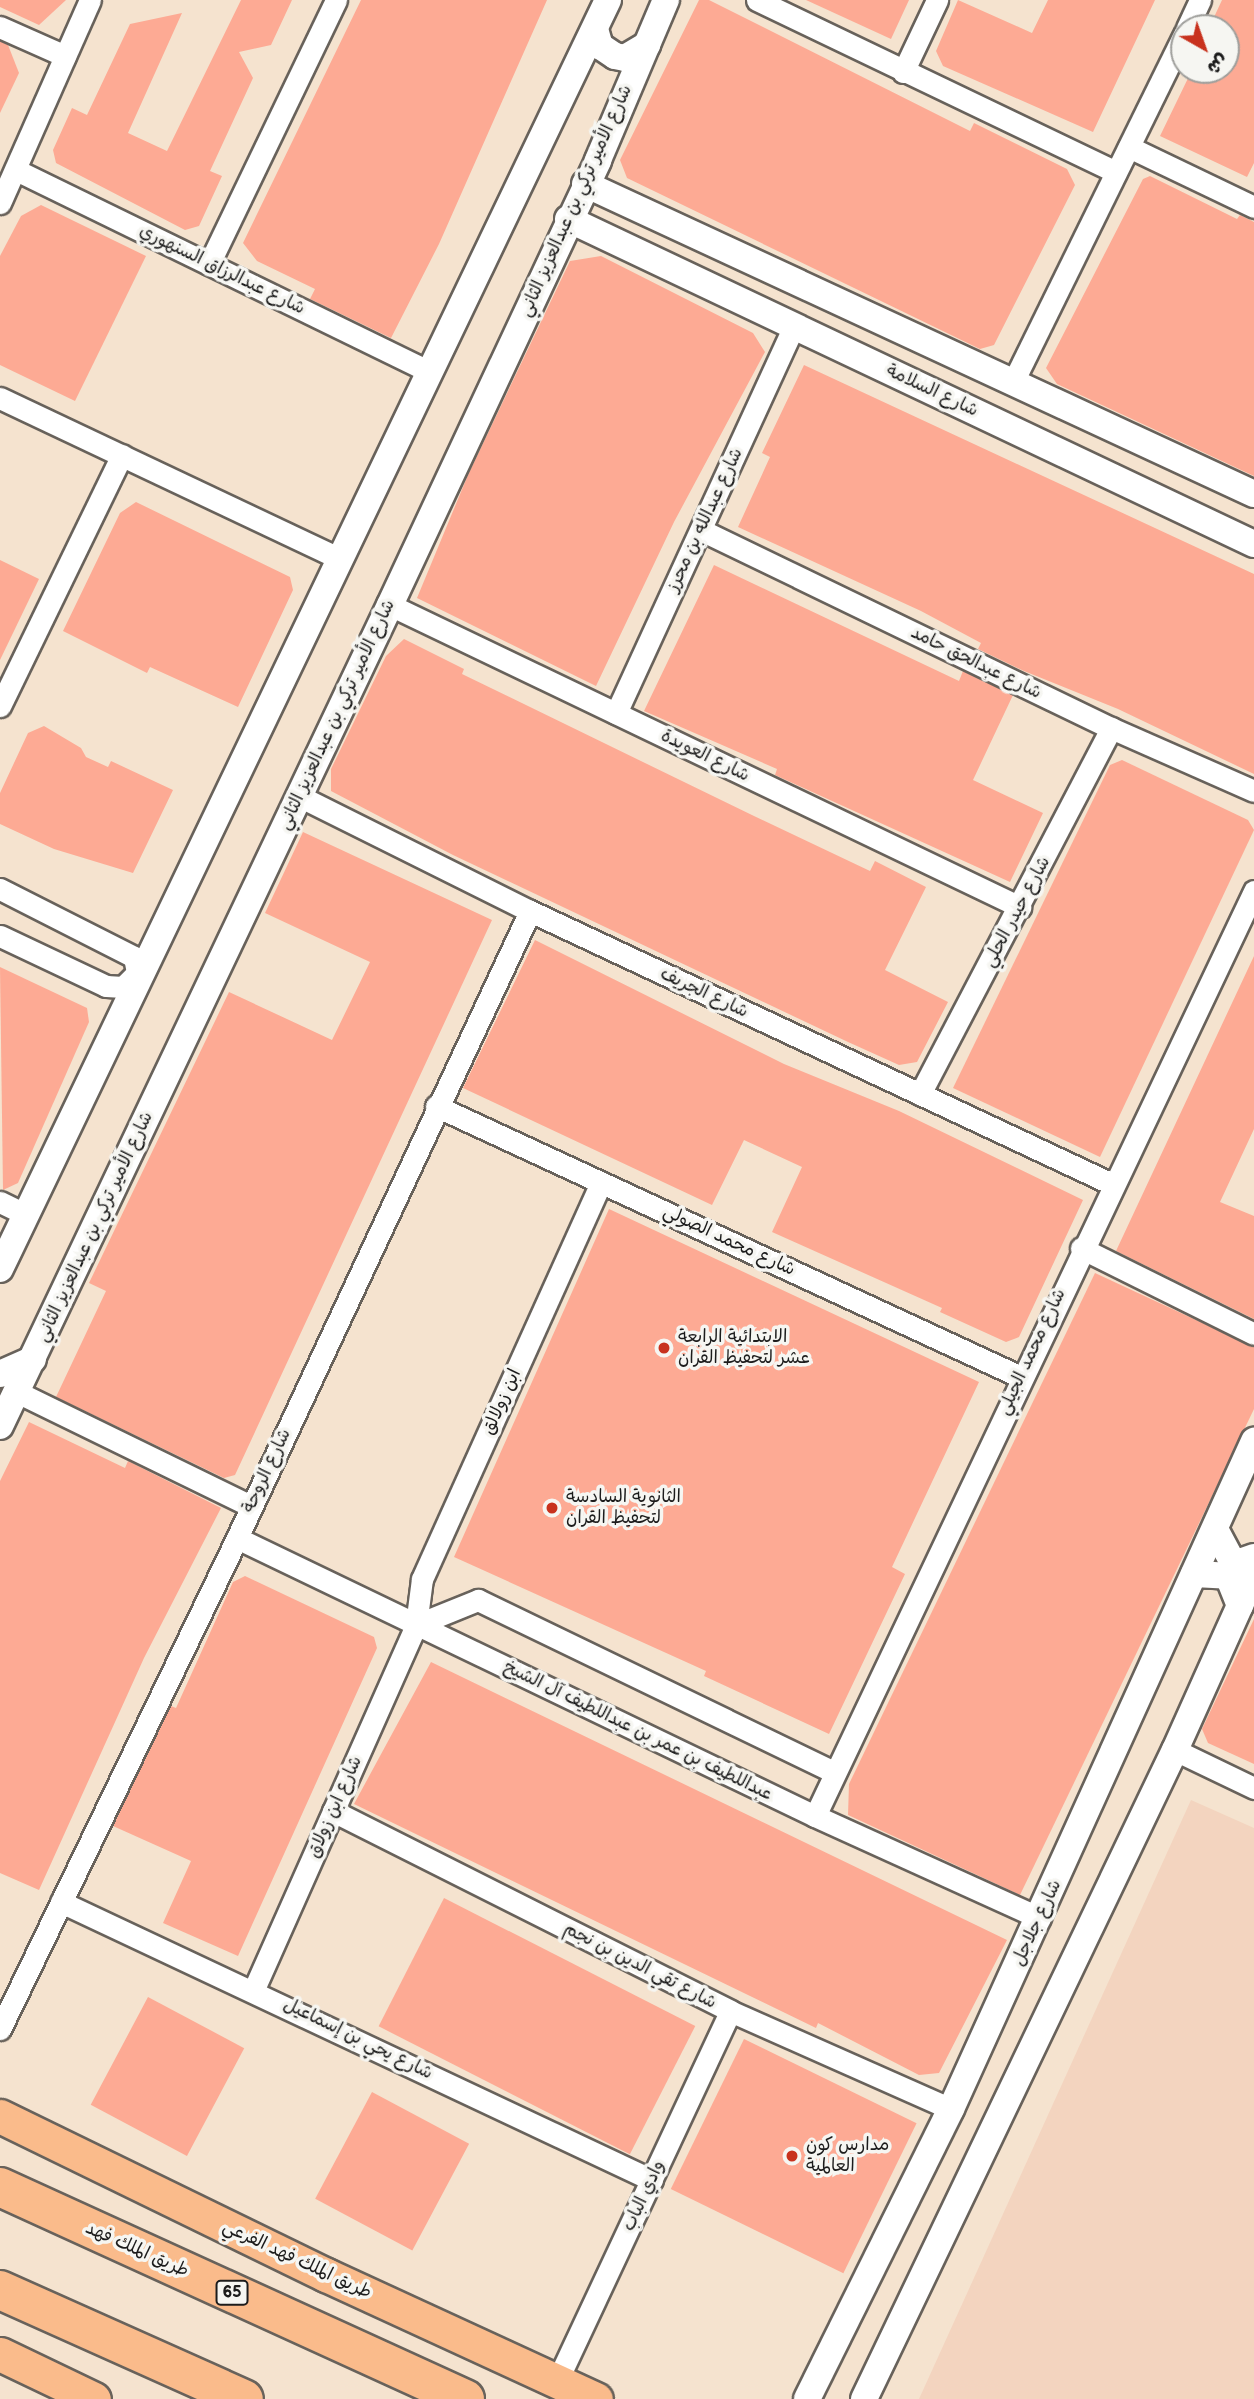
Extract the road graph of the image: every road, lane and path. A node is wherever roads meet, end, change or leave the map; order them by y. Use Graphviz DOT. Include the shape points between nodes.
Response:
graph roads {
  1 [pos="90,0"];
  2 [pos="336,0"];
  3 [pos="608,0"];
  4 [pos="666,0"];
  5 [pos="757,0"];
  6 [pos="937,0"];
  7 [pos="0,27"];
  8 [pos="595,29"];
  9 [pos="647,45"];
  10 [pos="65,56"];
  11 [pos="1170,63"];
  12 [pos="903,72"];
  13 [pos="1129,146"];
  14 [pos="16,170"];
  15 [pos="1116,172"];
  16 [pos="585,184"];
  17 [pos="620,201"];
  18 [pos="0,203"];
  19 [pos="1254,207"];
  20 [pos="568,219"];
  21 [pos="609,240"];
  22 [pos="209,264"];
  23 [pos="813,290"];
  24 [pos="794,326"];
  25 [pos="429,370"];
  26 [pos="1013,382"];
  27 [pos="0,398"];
  28 [pos="122,455"];
  29 [pos="1254,494"];
  30 [pos="701,530"];
  31 [pos="1254,544"];
  32 [pos="340,559"];
  33 [pos="390,605"];
  34 [pos="0,706"];
  35 [pos="616,713"];
  36 [pos="1111,728"];
  37 [pos="1254,791"];
  38 [pos="299,796"];
  39 [pos="0,889"];
  40 [pos="1254,891"];
  41 [pos="1020,907"];
  42 [pos="530,911"];
  43 [pos="0,936"];
  44 [pos="920,1094"];
  45 [pos="436,1106"];
  46 [pos="601,1182"];
  47 [pos="1112,1184"];
  48 [pos="0,1202"];
  49 [pos="25,1214"];
  50 [pos="1081,1248"];
  51 [pos="0,1269"];
  52 [pos="1254,1334"];
  53 [pos="1021,1377"];
  54 [pos="9,1383"];
  55 [pos="0,1426"];
  56 [pos="1254,1441"];
  57 [pos="251,1506"];
  58 [pos="1215,1529"];
  59 [pos="237,1538"];
  60 [pos="1254,1558"];
  61 [pos="1194,1574"];
  62 [pos="1254,1574"];
  63 [pos="1240,1605"];
  64 [pos="416,1625"];
  65 [pos="1175,1750"];
  66 [pos="834,1772"];
  67 [pos="1254,1788"];
  68 [pos="333,1811"];
  69 [pos="815,1815"];
  70 [pos="61,1902"];
  71 [pos="1040,1918"];
  72 [pos="254,1989"];
  73 [pos="730,2011"];
  74 [pos="0,2029"];
  75 [pos="951,2109"];
  76 [pos="0,2116"];
  77 [pos="652,2180"];
  78 [pos="0,2188"];
  79 [pos="0,2290"];
  80 [pos="0,2354"];
  81 [pos="558,2379"];
  82 [pos="811,2397"];
  83 [pos="94,2399"];
  84 [pos="244,2399"];
  85 [pos="465,2399"];
  86 [pos="596,2399"];
  87 [pos="864,2399"];
  1 -- 10 [label="street"];
  2 -- 22 [label="street"];
  3 -- 8 [label="street"];
  4 -- 9 [label="street, شارع الأمير تركي بن عبدالعزيز الثاني"];
  5 -- 12 [label="street"];
  6 -- 12 [label="street"];
  7 -- 10 [label="street"];
  8 -- 9 [label="street" via="600,46 615,56 625,58"];
  8 -- 25 [label="street"];
  9 -- 16 [label="street, شارع الأمير تركي بن عبدالعزيز الثاني"];
  10 -- 14 [label="street"];
  11 -- 13 [label="street"];
  12 -- 15 [label="street"];
  13 -- 15 [label="street"];
  13 -- 19 [label="street"];
  14 -- 18 [label="street"];
  14 -- 22 [label="street, شارع عبدالرزاق السنهوري"];
  15 -- 26 [label="street"];
  16 -- 17 [label="street"];
  16 -- 20 [label="street, شارع الأمير تركي بن عبدالعزيز الثاني"];
  17 -- 21 [label="street" via="598,214"];
  17 -- 23 [label="street"];
  20 -- 21 [label="street, شارع السلامة"];
  20 -- 33 [label="street, شارع الأمير تركي بن عبدالعزيز الثاني"];
  21 -- 24 [label="street, شارع السلامة"];
  22 -- 25 [label="street, شارع عبدالرزاق السنهوري"];
  23 -- 24 [label="street"];
  23 -- 26 [label="street"];
  24 -- 30 [label="street, شارع عبدالله بن محرز"];
  24 -- 31 [label="street, شارع السلامة"];
  25 -- 32 [label="street"];
  26 -- 29 [label="street"];
  27 -- 28 [label="street"];
  28 -- 32 [label="street"];
  28 -- 34 [label="street"];
  30 -- 35 [label="street, شارع عبدالله بن محرز"];
  30 -- 36 [label="street, شارع عبدالحق حامد"];
  32 -- 49 [label="street" via="140,984"];
  33 -- 35 [label="street, شارع العويدة"];
  33 -- 38 [label="street, شارع الأمير تركي بن عبدالعزيز الثاني"];
  35 -- 41 [label="street, شارع العويدة"];
  36 -- 37 [label="street, شارع عبدالحق حامد"];
  36 -- 41 [label="street, شارع حيدر الحلي"];
  38 -- 42 [label="street, شارع الجريف"];
  38 -- 54 [label="street, شارع الأمير تركي بن عبدالعزيز الثاني" via="33,1359"];
  39 -- 43 [label="street" via="134,957 137,973 123,987 106,986"];
  40 -- 47 [label="street, شارع محمد الجيلي"];
  41 -- 44 [label="street, شارع حيدر الحلي"];
  42 -- 44 [label="street, شارع الجريف"];
  42 -- 45 [label="street, شارع الروحة"];
  44 -- 47 [label="street, شارع الجريف"];
  45 -- 46 [label="street, شارع محمد الصولي"];
  45 -- 57 [label="street, شارع الروحة"];
  46 -- 53 [label="street, شارع محمد الصولي"];
  46 -- 64 [label="street, ابن زولالق" via="422,1579"];
  47 -- 50 [label="street, شارع محمد الجيلي"];
  48 -- 49 [label="street"];
  49 -- 51 [label="street"];
  50 -- 52 [label="street"];
  50 -- 53 [label="street, شارع محمد الجيلي"];
  53 -- 66 [label="street, شارع محمد الجيلي"];
  54 -- 55 [label="street, شارع الأمير تركي بن عبدالعزيز الثاني"];
  54 -- 57 [label="street"];
  56 -- 58 [label="street, شارع جلاجل"];
  57 -- 59 [label="street, شارع الروحة"];
  58 -- 60 [label="street" via="1234,1564"];
  58 -- 61 [label="street, شارع جلاجل"];
  59 -- 64 [label="street, عبداللطيف بن عمر بن عبداللطيف آل الشيخ"];
  59 -- 70 [label="street, شارع الروحة"];
  61 -- 63 [label="street" via="1228,1576"];
  61 -- 71 [label="street, شارع جلاجل"];
  62 -- 63 [label="street"];
  63 -- 65 [label="street"];
  64 -- 66 [label="street" via="478,1600"];
  64 -- 68 [label="street, شارع ابن زولاق"];
  64 -- 69 [label="street, عبداللطيف بن عمر بن عبداللطيف آل الشيخ"];
  65 -- 67 [label="street"];
  65 -- 87 [label="street"];
  66 -- 69 [label="street, شارع محمد الجيلي"];
  68 -- 72 [label="street, شارع ابن زولاق"];
  68 -- 73 [label="street, شارع تقي الدين بن نجم"];
  69 -- 71 [label="street, عبداللطيف بن عمر بن عبداللطيف آل الشيخ"];
  70 -- 72 [label="street, شارع يحي بن إسماعيل"];
  70 -- 74 [label="street, شارع الروحة"];
  71 -- 75 [label="street, شارع جلاجل"];
  72 -- 77 [label="street, شارع يحي بن إسماعيل"];
  73 -- 75 [label="street, شارع تقي الدين بن نجم"];
  73 -- 77 [label="street, وادي الباب"];
  75 -- 82 [label="street, شارع جلاجل"];
  76 -- 81 [label="main road, طريق الملك فهد الفرعي" via="326,2275"];
  77 -- 81 [label="street, وادي الباب"];
  78 -- 85 [label="highway, طريق الملك فهد / 65"];
  79 -- 84 [label="highway"];
  80 -- 83 [label="main road"];
  81 -- 86 [label="main road, طريق الملك فهد الفرعي"];
}
